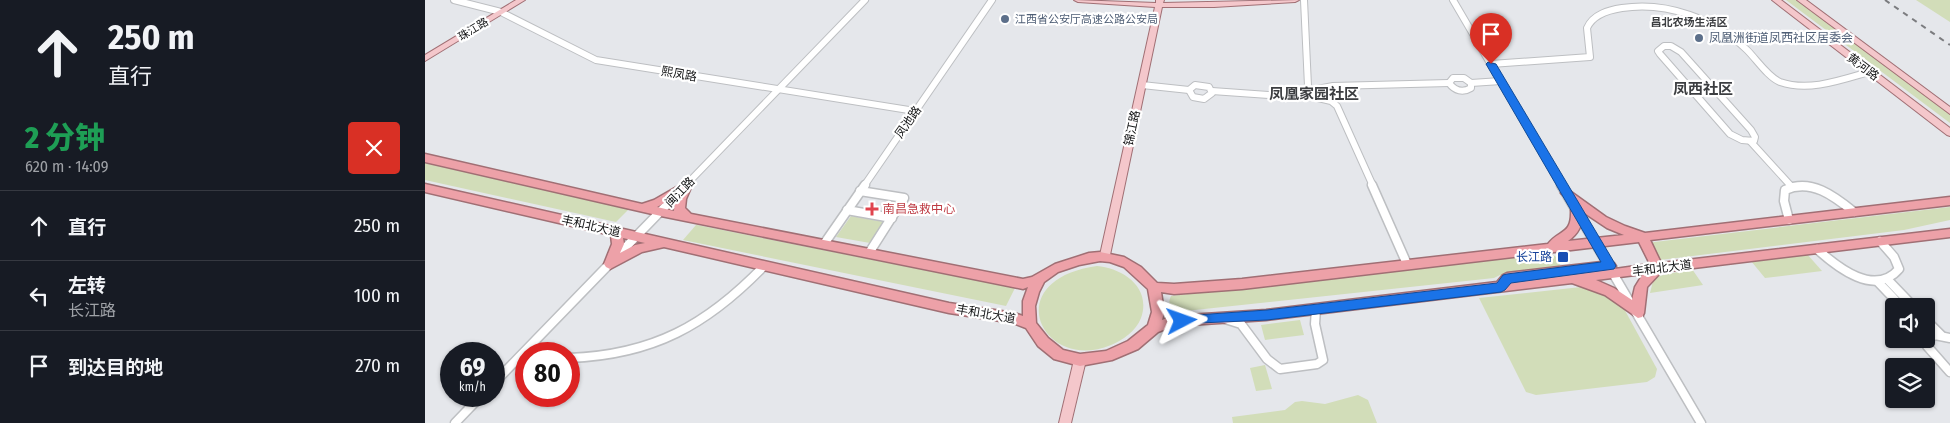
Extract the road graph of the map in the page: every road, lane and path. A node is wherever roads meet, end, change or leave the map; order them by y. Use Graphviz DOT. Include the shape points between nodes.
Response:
graph roads {
  1 [pos="454,0"];
  2 [pos="465,0"];
  3 [pos="521,0"];
  4 [pos="865,0"];
  5 [pos="992,0"];
  6 [pos="1078,0"];
  7 [pos="1204,0"];
  8 [pos="1220,0"];
  9 [pos="1295,0"];
  10 [pos="1304,0"];
  11 [pos="1453,0"];
  12 [pos="1776,0"];
  13 [pos="1801,0"];
  14 [pos="1159,3"];
  15 [pos="503,11"];
  16 [pos="425,59"];
  17 [pos="1491,64"];
  18 [pos="1869,72"];
  19 [pos="1501,81"];
  20 [pos="1449,83"];
  21 [pos="1471,84"];
  22 [pos="1142,85"];
  23 [pos="1189,90"];
  24 [pos="777,91"];
  25 [pos="1212,91"];
  26 [pos="1311,92"];
  27 [pos="1950,111"];
  28 [pos="915,112"];
  29 [pos="1950,133"];
  30 [pos="1752,141"];
  31 [pos="425,158"];
  32 [pos="687,185"];
  33 [pos="1793,186"];
  34 [pos="425,188"];
  35 [pos="861,191"];
  36 [pos="1567,193"];
  37 [pos="1950,201"];
  38 [pos="642,207"];
  39 [pos="847,210"];
  40 [pos="1577,210"];
  41 [pos="661,212"];
  42 [pos="1854,212"];
  43 [pos="687,217"];
  44 [pos="891,218"];
  45 [pos="1789,220"];
  46 [pos="1950,226"];
  47 [pos="617,232"];
  48 [pos="1950,233"];
  49 [pos="1642,236"];
  50 [pos="636,237"];
  51 [pos="1911,237"];
  52 [pos="1880,241"];
  53 [pos="1595,242"];
  54 [pos="666,243"];
  55 [pos="824,244"];
  56 [pos="1545,248"];
  57 [pos="1817,249"];
  58 [pos="869,253"];
  59 [pos="1105,255"];
  60 [pos="610,264"];
  61 [pos="1407,264"];
  62 [pos="764,266"];
  63 [pos="1658,268"];
  64 [pos="1612,270"];
  65 [pos="1038,280"];
  66 [pos="1558,280"];
  67 [pos="1888,280"];
  68 [pos="1878,282"];
  69 [pos="1155,287"];
  70 [pos="1501,287"];
  71 [pos="1893,298"];
  72 [pos="1905,298"];
  73 [pos="1316,309"];
  74 [pos="1637,312"];
  75 [pos="1221,318"];
  76 [pos="1030,324"];
  77 [pos="1153,328"];
  78 [pos="1935,328"];
  79 [pos="1945,337"];
  80 [pos="535,342"];
  81 [pos="1929,348"];
  82 [pos="580,357"];
  83 [pos="1080,360"];
  84 [pos="515,362"];
  85 [pos="505,372"];
  86 [pos="1950,372"];
  87 [pos="470,407"];
  88 [pos="455,423"];
  89 [pos="1065,423"];
  90 [pos="1701,423"];
  1 -- 15 [label="street, 熙凤路"];
  2 -- 15 [label="street, 熙凤路"];
  3 -- 15 [label="main road, 珠江路"];
  4 -- 24 [label="street, 闽江路"];
  5 -- 28 [label="street, 凤池路"];
  6 -- 14 [label="main road"];
  7 -- 8 [label="main road"];
  9 -- 14 [label="main road" via="1201,6"];
  10 -- 26 [label="street" via="1308,86"];
  11 -- 17 [label="street"];
  12 -- 18 [label="main road, 黄河路"];
  13 -- 27 [label="main road, 黄河路"];
  14 -- 22 [label="main road, 锦江路"];
  15 -- 16 [label="main road, 珠江路"];
  15 -- 24 [label="street, 熙凤路" via="596,60"];
  17 -- 18 [label="street" via="1590,57 1592,50 1587,26 1592,19 1616,9 1642,6 1679,12 1727,33 1777,81 1787,85 1838,81"];
  17 -- 19 [label="street"];
  18 -- 29 [label="main road, 黄河路"];
  19 -- 21 [label="street"];
  19 -- 36 [label="street"];
  20 -- 21 [label="street" via="1457,77"];
  20 -- 21 [label="street" via="1452,88 1463,91 1471,88"];
  20 -- 26 [label="street" via="1333,86"];
  22 -- 23 [label="street"];
  22 -- 59 [label="main road, 锦江路"];
  23 -- 25 [label="street" via="1203,85"];
  23 -- 25 [label="street" via="1193,97 1200,99 1207,98"];
  24 -- 28 [label="street, 熙凤路"];
  24 -- 32 [label="street, 闽江路"];
  25 -- 26 [label="street" via="1281,96"];
  26 -- 61 [label="street" via="1314,97 1337,106"];
  28 -- 35 [label="street, 凤池路"];
  30 -- 30 [label="street" via="1755,137 1751,130 1681,52 1671,46 1661,48 1660,54 1730,134"];
  30 -- 33 [label="street"];
  31 -- 38 [label="highway"];
  32 -- 38 [label="highway" via="658,203"];
  32 -- 41 [label="street, 闽江路"];
  32 -- 43 [label="highway" via="679,209"];
  33 -- 42 [label="street" via="1823,191"];
  33 -- 45 [label="street" via="1785,190 1783,196"];
  34 -- 47 [label="highway, 丰和北大道"];
  35 -- 39 [label="street, 凤池路"];
  35 -- 44 [label="street" via="904,198"];
  36 -- 40 [label="street"];
  36 -- 49 [label="highway" via="1596,218"];
  37 -- 42 [label="highway"];
  38 -- 41 [label="highway"];
  39 -- 44 [label="street"];
  39 -- 55 [label="street, 凤池路"];
  40 -- 53 [label="street"];
  40 -- 56 [label="highway" via="1578,222 1574,229 1565,239"];
  41 -- 43 [label="highway"];
  41 -- 50 [label="street, 闽江路"];
  42 -- 45 [label="highway"];
  43 -- 55 [label="highway"];
  44 -- 58 [label="street"];
  45 -- 49 [label="highway"];
  46 -- 51 [label="highway"];
  47 -- 50 [label="highway, 丰和北大道"];
  47 -- 60 [label="highway" via="618,244"];
  48 -- 51 [label="highway, 丰和北大道"];
  49 -- 53 [label="highway"];
  49 -- 63 [label="highway"];
  50 -- 54 [label="highway, 丰和北大道"];
  50 -- 60 [label="street, 闽江路"];
  51 -- 52 [label="highway, 丰和北大道"];
  52 -- 57 [label="highway, 丰和北大道"];
  52 -- 67 [label="street" via="1899,269"];
  53 -- 56 [label="highway"];
  53 -- 64 [label="street"];
  54 -- 60 [label="highway" via="639,248"];
  54 -- 62 [label="highway, 丰和北大道"];
  55 -- 58 [label="highway"];
  56 -- 61 [label="highway"];
  57 -- 63 [label="highway, 丰和北大道"];
  57 -- 68 [label="street" via="1838,268"];
  58 -- 65 [label="highway" via="1023,284"];
  59 -- 65 [label="highway" via="1085,258 1055,269"];
  59 -- 69 [label="highway" via="1125,261"];
  60 -- 80 [label="street, 闽江路"];
  61 -- 69 [label="highway" via="1242,284 1174,289"];
  62 -- 76 [label="highway, 丰和北大道"];
  62 -- 82 [label="street" via="721,306 675,333 611,355"];
  63 -- 64 [label="highway, 丰和北大道"];
  63 -- 74 [label="highway" via="1646,277 1640,287"];
  64 -- 66 [label="highway, 丰和北大道"];
  64 -- 70 [label="highway" via="1507,278"];
  64 -- 74 [label="street"];
  65 -- 76 [label="highway" via="1027,307"];
  66 -- 70 [label="highway, 丰和北大道"];
  66 -- 74 [label="highway" via="1601,286"];
  67 -- 68 [label="street"];
  67 -- 72 [label="street"];
  68 -- 71 [label="street"];
  69 -- 77 [label="highway" via="1159,312"];
  70 -- 73 [label="highway, 丰和北大道"];
  73 -- 75 [label="highway, 丰和北大道"];
  73 -- 75 [label="street" via="1315,324 1323,360 1317,364 1280,369 1267,359 1241,324"];
  74 -- 90 [label="street"];
  75 -- 77 [label="highway, 丰和北大道" via="1173,321"];
  76 -- 83 [label="highway, 丰和北大道" via="1043,342 1059,354"];
  77 -- 83 [label="highway, 丰和北大道" via="1133,345 1107,356"];
  78 -- 79 [label="street"];
  81 -- 86 [label="street"];
  83 -- 89 [label="main road"];
  84 -- 85 [label="street, 闽江路"];
  87 -- 88 [label="street"];
}
